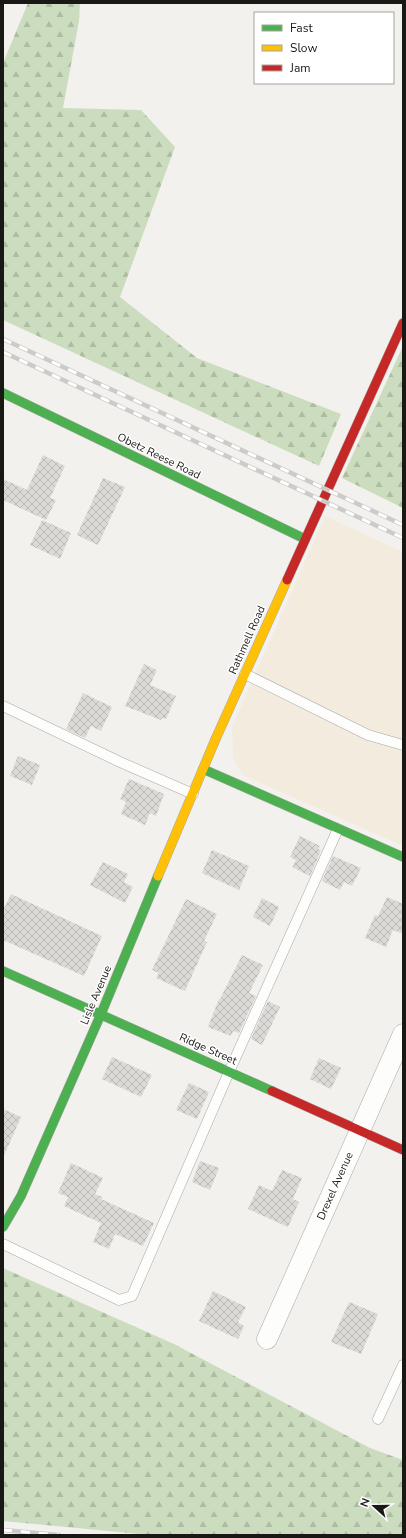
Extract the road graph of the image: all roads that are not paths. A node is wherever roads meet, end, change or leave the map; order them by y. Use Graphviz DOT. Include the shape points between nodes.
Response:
graph roads {
  1 [pos="403,323"];
  2 [pos="3,393"];
  3 [pos="305,540"];
  4 [pos="245,674"];
  5 [pos="3,706"];
  6 [pos="403,745"];
  7 [pos="203,769"];
  8 [pos="193,794"];
  9 [pos="338,829"];
  10 [pos="403,857"];
  11 [pos="3,971"];
  12 [pos="101,1014"];
  13 [pos="403,1034"];
  14 [pos="229,1072"];
  15 [pos="360,1131"];
  16 [pos="403,1150"];
  17 [pos="3,1227"];
  18 [pos="3,1244"];
  19 [pos="267,1339"];
  20 [pos="403,1365"];
  21 [pos="378,1419"];
  1 -- 3 [label="street, Rathmell Road"];
  2 -- 3 [label="street, Obetz Reese Road"];
  3 -- 4 [label="street, Rathmell Road"];
  4 -- 6 [label="lane" via="368,735"];
  4 -- 7 [label="street, Rathmell Road"];
  5 -- 8 [label="lane"];
  7 -- 8 [label="street, Lisle Avenue"];
  7 -- 9 [label="street"];
  8 -- 12 [label="street, Lisle Avenue"];
  9 -- 10 [label="street"];
  9 -- 14 [label="lane"];
  11 -- 12 [label="street, Ridge Street"];
  12 -- 14 [label="street, Ridge Street"];
  12 -- 17 [label="street, Lisle Avenue" via="21,1196"];
  13 -- 15 [label="street, Drexel Avenue"];
  14 -- 15 [label="street, Ridge Street"];
  14 -- 18 [label="lane" via="132,1296 119,1300"];
  15 -- 16 [label="street, Ridge Street"];
  15 -- 19 [label="street, Drexel Avenue"];
  20 -- 21 [label="lane"];
}
